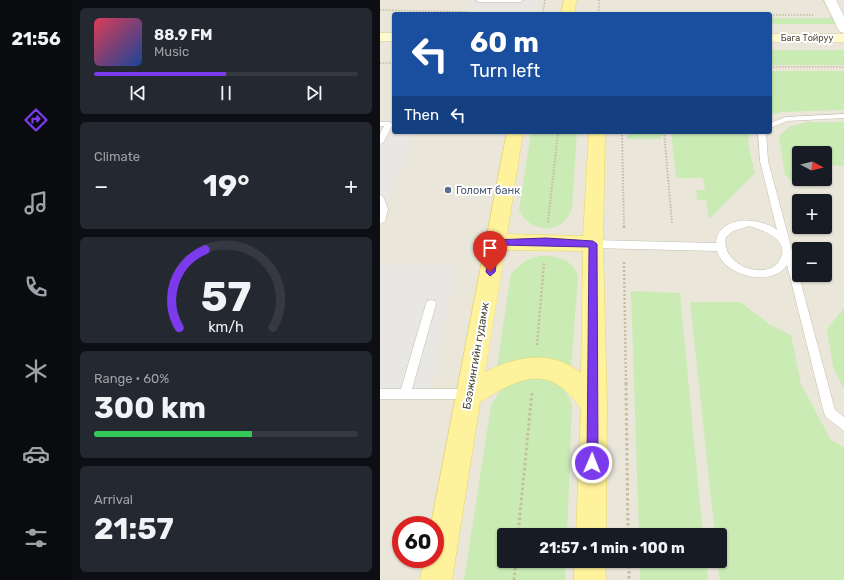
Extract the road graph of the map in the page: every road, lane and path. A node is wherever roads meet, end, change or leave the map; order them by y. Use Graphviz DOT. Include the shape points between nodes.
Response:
graph roads {
  1 [pos="479,0"];
  2 [pos="520,0"];
  3 [pos="546,0"];
  4 [pos="570,0"];
  5 [pos="599,0"];
  6 [pos="830,0"];
  7 [pos="543,12"];
  8 [pos="568,12"];
  9 [pos="598,12"];
  10 [pos="772,15"];
  11 [pos="837,15"];
  12 [pos="844,29"];
  13 [pos="380,37"];
  14 [pos="392,37"];
  15 [pos="772,38"];
  16 [pos="844,38"];
  17 [pos="380,63"];
  18 [pos="392,63"];
  19 [pos="772,67"];
  20 [pos="844,67"];
  21 [pos="844,116"];
  22 [pos="380,124"];
  23 [pos="772,125"];
  24 [pos="515,134"];
  25 [pos="558,134"];
  26 [pos="597,134"];
  27 [pos="622,134"];
  28 [pos="664,134"];
  29 [pos="762,134"];
  30 [pos="380,141"];
  31 [pos="380,198"];
  32 [pos="380,221"];
  33 [pos="672,223"];
  34 [pos="495,242"];
  35 [pos="546,242"];
  36 [pos="593,244"];
  37 [pos="624,245"];
  38 [pos="721,247"];
  39 [pos="787,247"];
  40 [pos="431,304"];
  41 [pos="535,366"];
  42 [pos="380,394"];
  43 [pos="405,394"];
  44 [pos="470,394"];
  45 [pos="594,406"];
  46 [pos="844,425"];
  47 [pos="519,528"];
  48 [pos="591,528"];
  49 [pos="628,528"];
  50 [pos="515,568"];
  51 [pos="590,568"];
  52 [pos="629,568"];
  53 [pos="436,580"];
  54 [pos="514,580"];
  55 [pos="590,580"];
  56 [pos="629,580"];
  1 -- 2 [label="lane"];
  3 -- 7 [label="path"];
  4 -- 8 [label="main road"];
  5 -- 9 [label="path"];
  6 -- 11 [label="street"];
  10 -- 11 [label="path"];
  11 -- 12 [label="street"];
  13 -- 14 [label="main road"];
  15 -- 16 [label="main road, Бага Тойруу"];
  17 -- 18 [label="path"];
  19 -- 20 [label="path"];
  21 -- 23 [label="lane" via="786,119"];
  22 -- 30 [label="lane" via="389,124"];
  24 -- 34 [label="main road, Бээжингийн гудамж"];
  25 -- 35 [label="path"];
  26 -- 36 [label="main road"];
  27 -- 37 [label="path"];
  28 -- 33 [label="path"];
  29 -- 39 [label="lane" via="764,161"];
  31 -- 32 [label="lane" via="384,209"];
  34 -- 35 [label="main road"];
  34 -- 44 [label="main road, Бээжингийн гудамж"];
  35 -- 36 [label="main road"];
  35 -- 41 [label="path"];
  36 -- 37 [label="lane"];
  36 -- 45 [label="main road"];
  37 -- 38 [label="lane"];
  37 -- 49 [label="path"];
  38 -- 39 [label="lane" via="721,238 727,230 736,224 749,223 773,230"];
  38 -- 39 [label="lane" via="725,257 734,266 746,272 760,274 772,272 782,266 787,257"];
  39 -- 46 [label="lane" via="830,412"];
  40 -- 43 [label="lane"];
  41 -- 44 [label="main road" via="510,372"];
  41 -- 45 [label="main road" via="556,370 566,375"];
  41 -- 47 [label="path"];
  42 -- 43 [label="lane"];
  43 -- 44 [label="lane"];
  44 -- 53 [label="main road, Бээжингийн гудамж"];
  45 -- 48 [label="main road"];
  50 -- 54 [label="path"];
  51 -- 55 [label="main road"];
  52 -- 56 [label="path"];
}
